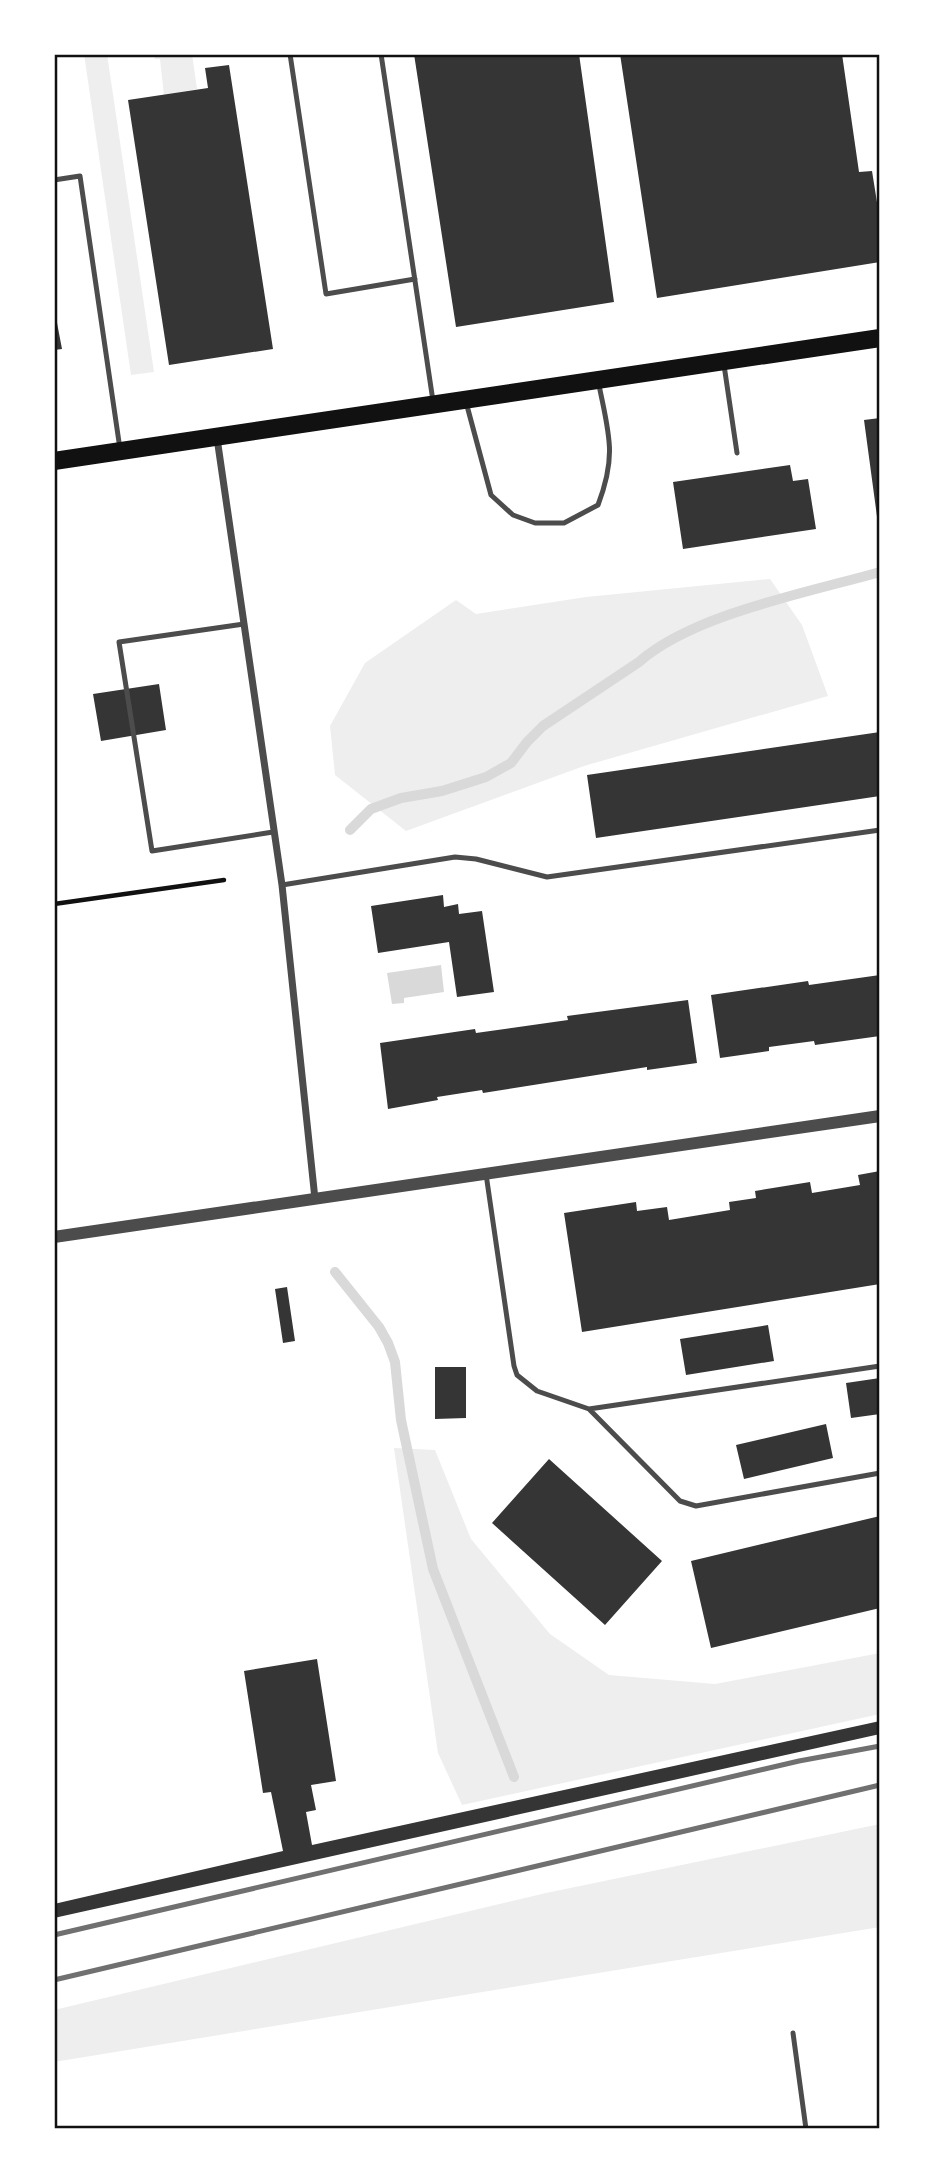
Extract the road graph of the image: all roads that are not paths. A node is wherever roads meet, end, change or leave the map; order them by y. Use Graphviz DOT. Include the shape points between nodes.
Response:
graph roads {
  1 [pos="290,54"];
  2 [pos="382,54"];
  3 [pos="54,180"];
  4 [pos="415,279"];
  5 [pos="880,338"];
  6 [pos="723,361"];
  7 [pos="598,380"];
  8 [pos="465,399"];
  9 [pos="434,404"];
  10 [pos="217,437"];
  11 [pos="121,452"];
  12 [pos="737,453"];
  13 [pos="54,461"];
  14 [pos="244,624"];
  15 [pos="880,830"];
  16 [pos="273,832"];
  17 [pos="282,886"];
  18 [pos="880,1116"];
  19 [pos="486,1174"];
  20 [pos="315,1199"];
  21 [pos="54,1237"];
  22 [pos="880,1366"];
  23 [pos="589,1409"];
  24 [pos="880,1473"];
  25 [pos="793,2033"];
  26 [pos="806,2129"];
  1 -- 4 [label="lane" via="326,294"];
  2 -- 4 [label="lane"];
  3 -- 11 [label="lane" via="80,176"];
  4 -- 9 [label="lane"];
  5 -- 6 [label="main road"];
  6 -- 7 [label="main road"];
  6 -- 12 [label="lane"];
  7 -- 8 [label="main road"];
  7 -- 8 [label="lane" via="611,444 605,485 598,505 564,523 535,523 513,515 491,495"];
  8 -- 9 [label="main road"];
  9 -- 10 [label="main road"];
  10 -- 11 [label="main road"];
  10 -- 14 [label="street"];
  11 -- 13 [label="main road"];
  14 -- 16 [label="street"];
  14 -- 16 [label="lane" via="119,642 152,851"];
  15 -- 17 [label="lane" via="547,877 455,857"];
  16 -- 17 [label="street"];
  17 -- 20 [label="street"];
  18 -- 19 [label="street"];
  19 -- 20 [label="street"];
  19 -- 23 [label="lane" via="513,1366 537,1391"];
  20 -- 21 [label="street"];
  22 -- 23 [label="lane"];
  23 -- 24 [label="lane" via="680,1500 696,1506"];
  25 -- 26 [label="lane"];
}
